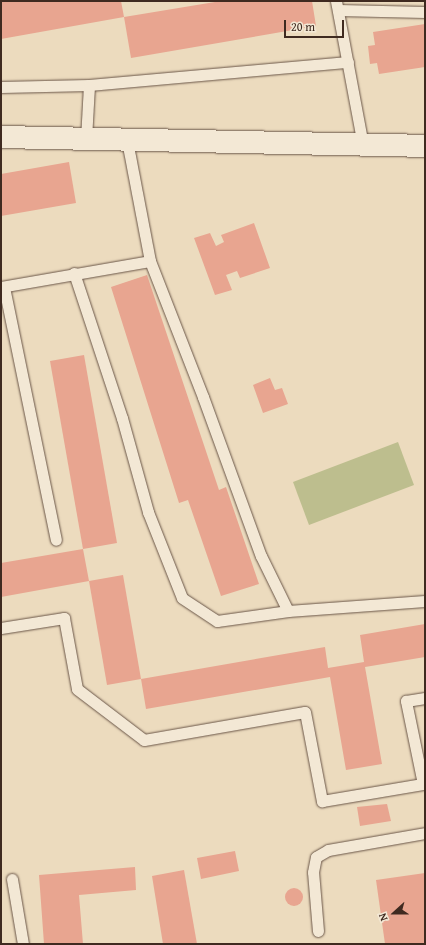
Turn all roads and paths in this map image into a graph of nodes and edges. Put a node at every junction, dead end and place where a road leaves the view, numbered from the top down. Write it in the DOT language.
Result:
graph roads {
  1 [pos="337,5"];
  2 [pos="425,12"];
  3 [pos="348,62"];
  4 [pos="89,85"];
  5 [pos="1,87"];
  6 [pos="1,137"];
  7 [pos="86,139"];
  8 [pos="127,140"];
  9 [pos="363,145"];
  10 [pos="425,146"];
  11 [pos="150,261"];
  12 [pos="74,273"];
  13 [pos="2,287"];
  14 [pos="56,540"];
  15 [pos="425,601"];
  16 [pos="288,611"];
  17 [pos="1,628"];
  18 [pos="425,698"];
  19 [pos="425,833"];
  20 [pos="12,879"];
  21 [pos="318,931"];
  22 [pos="23,944"];
  1 -- 2 [label="lane"];
  1 -- 3 [label="lane"];
  3 -- 4 [label="lane"];
  3 -- 9 [label="lane"];
  4 -- 5 [label="lane"];
  4 -- 7 [label="lane"];
  6 -- 7 [label="street"];
  7 -- 8 [label="street"];
  8 -- 9 [label="street"];
  8 -- 11 [label="lane"];
  9 -- 10 [label="street"];
  11 -- 12 [label="lane"];
  11 -- 16 [label="lane"];
  12 -- 13 [label="lane"];
  12 -- 16 [label="lane"];
  13 -- 14 [label="lane"];
  15 -- 16 [label="lane"];
  17 -- 18 [label="lane"];
  19 -- 21 [label="lane"];
  20 -- 22 [label="lane"];
}
